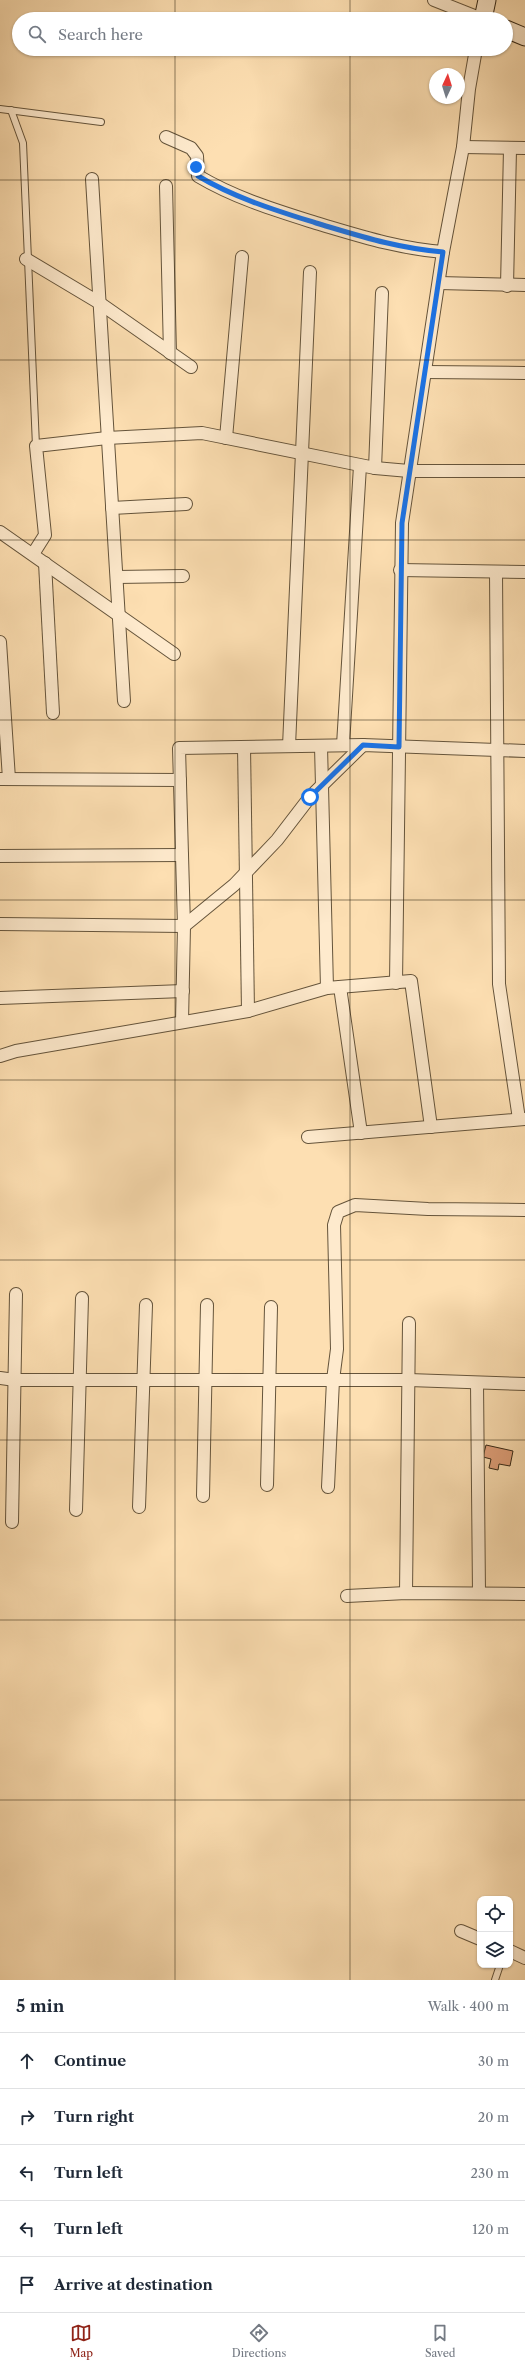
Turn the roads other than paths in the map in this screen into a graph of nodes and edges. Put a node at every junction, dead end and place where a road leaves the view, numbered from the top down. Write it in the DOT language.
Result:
graph roads {
  1 [pos="434,0"];
  2 [pos="487,0"];
  3 [pos="464,12"];
  4 [pos="484,12"];
  5 [pos="513,32"];
  6 [pos="525,37"];
  7 [pos="475,56"];
  8 [pos="0,109"];
  9 [pos="10,110"];
  10 [pos="102,122"];
  11 [pos="166,137"];
  12 [pos="463,147"];
  13 [pos="510,148"];
  14 [pos="525,148"];
  15 [pos="92,179"];
  16 [pos="166,186"];
  17 [pos="443,252"];
  18 [pos="242,257"];
  19 [pos="26,259"];
  20 [pos="310,272"];
  21 [pos="439,283"];
  22 [pos="525,285"];
  23 [pos="507,286"];
  24 [pos="382,293"];
  25 [pos="98,302"];
  26 [pos="170,353"];
  27 [pos="191,367"];
  28 [pos="425,372"];
  29 [pos="525,373"];
  30 [pos="107,438"];
  31 [pos="226,438"];
  32 [pos="36,446"];
  33 [pos="303,454"];
  34 [pos="360,466"];
  35 [pos="375,468"];
  36 [pos="409,471"];
  37 [pos="525,472"];
  38 [pos="186,504"];
  39 [pos="112,508"];
  40 [pos="0,532"];
  41 [pos="33,554"];
  42 [pos="45,563"];
  43 [pos="400,570"];
  44 [pos="496,572"];
  45 [pos="525,572"];
  46 [pos="183,576"];
  47 [pos="116,577"];
  48 [pos="118,614"];
  49 [pos="0,642"];
  50 [pos="174,654"];
  51 [pos="124,701"];
  52 [pos="54,713"];
  53 [pos="343,745"];
  54 [pos="363,745"];
  55 [pos="289,746"];
  56 [pos="321,746"];
  57 [pos="244,747"];
  58 [pos="399,747"];
  59 [pos="496,749"];
  60 [pos="525,750"];
  61 [pos="5,779"];
  62 [pos="180,780"];
  63 [pos="322,786"];
  64 [pos="182,855"];
  65 [pos="0,856"];
  66 [pos="246,872"];
  67 [pos="0,924"];
  68 [pos="184,926"];
  69 [pos="396,983"];
  70 [pos="340,987"];
  71 [pos="326,988"];
  72 [pos="183,990"];
  73 [pos="0,998"];
  74 [pos="248,1011"];
  75 [pos="182,1022"];
  76 [pos="0,1056"];
  77 [pos="522,1119"];
  78 [pos="431,1126"];
  79 [pos="361,1132"];
  80 [pos="308,1137"];
  81 [pos="525,1210"];
  82 [pos="16,1294"];
  83 [pos="82,1298"];
  84 [pos="146,1305"];
  85 [pos="207,1305"];
  86 [pos="271,1307"];
  87 [pos="409,1323"];
  88 [pos="0,1378"];
  89 [pos="15,1380"];
  90 [pos="80,1380"];
  91 [pos="145,1380"];
  92 [pos="206,1380"];
  93 [pos="269,1380"];
  94 [pos="333,1380"];
  95 [pos="408,1380"];
  96 [pos="477,1383"];
  97 [pos="525,1384"];
  98 [pos="267,1485"];
  99 [pos="328,1487"];
  100 [pos="202,1496"];
  101 [pos="139,1508"];
  102 [pos="76,1510"];
  103 [pos="12,1522"];
  104 [pos="406,1593"];
  105 [pos="479,1593"];
  106 [pos="525,1594"];
  107 [pos="347,1596"];
  108 [pos="461,1931"];
  109 [pos="477,1938"];
  110 [pos="513,1952"];
  111 [pos="525,1958"];
  112 [pos="499,1968"];
  113 [pos="495,1980"];
  1 -- 3 [label="street"];
  2 -- 4 [label="street"];
  5 -- 6 [label="street"];
  7 -- 12 [label="street"];
  8 -- 9 [label="lane"];
  9 -- 10 [label="lane"];
  9 -- 19 [label="lane"];
  11 -- 17 [label="street"];
  12 -- 13 [label="street"];
  12 -- 17 [label="street"];
  13 -- 14 [label="street"];
  13 -- 23 [label="street"];
  15 -- 25 [label="street"];
  16 -- 26 [label="street"];
  17 -- 21 [label="street"];
  18 -- 31 [label="street"];
  19 -- 25 [label="street"];
  19 -- 32 [label="lane"];
  20 -- 33 [label="street"];
  21 -- 23 [label="street"];
  21 -- 28 [label="street"];
  22 -- 23 [label="street"];
  24 -- 35 [label="street"];
  25 -- 26 [label="street"];
  25 -- 30 [label="street"];
  26 -- 27 [label="street"];
  28 -- 29 [label="street"];
  28 -- 36 [label="street"];
  30 -- 31 [label="street"];
  30 -- 32 [label="street"];
  30 -- 39 [label="street"];
  31 -- 33 [label="street"];
  32 -- 41 [label="street"];
  33 -- 34 [label="street"];
  33 -- 55 [label="street"];
  34 -- 35 [label="street"];
  34 -- 53 [label="street"];
  35 -- 36 [label="street"];
  36 -- 37 [label="street"];
  36 -- 43 [label="street"];
  38 -- 39 [label="street"];
  39 -- 47 [label="street"];
  40 -- 41 [label="street"];
  41 -- 42 [label="street"];
  42 -- 48 [label="street"];
  42 -- 52 [label="street"];
  43 -- 44 [label="street"];
  43 -- 58 [label="street"];
  44 -- 45 [label="street"];
  44 -- 59 [label="street"];
  46 -- 47 [label="street"];
  47 -- 48 [label="street"];
  48 -- 50 [label="street"];
  48 -- 51 [label="street"];
  49 -- 61 [label="street"];
  53 -- 54 [label="street"];
  53 -- 56 [label="street"];
  54 -- 58 [label="street"];
  54 -- 63 [label="street"];
  55 -- 56 [label="street"];
  55 -- 57 [label="street"];
  56 -- 63 [label="street"];
  57 -- 62 [label="street"];
  57 -- 66 [label="street"];
  58 -- 59 [label="street"];
  58 -- 69 [label="street"];
  59 -- 60 [label="street"];
  59 -- 77 [label="street"];
  61 -- 62 [label="street"];
  62 -- 64 [label="street"];
  63 -- 66 [label="street"];
  63 -- 71 [label="street"];
  64 -- 65 [label="street"];
  64 -- 68 [label="street"];
  66 -- 68 [label="street"];
  66 -- 74 [label="street"];
  67 -- 68 [label="street"];
  68 -- 72 [label="street"];
  69 -- 70 [label="street"];
  69 -- 78 [label="street"];
  70 -- 71 [label="street"];
  70 -- 79 [label="street"];
  71 -- 74 [label="street"];
  72 -- 73 [label="street"];
  72 -- 75 [label="street"];
  74 -- 75 [label="street"];
  75 -- 76 [label="street"];
  77 -- 78 [label="street"];
  78 -- 79 [label="street"];
  79 -- 80 [label="street"];
  81 -- 94 [label="street"];
  82 -- 89 [label="street"];
  83 -- 90 [label="street"];
  84 -- 91 [label="street"];
  85 -- 92 [label="street"];
  86 -- 93 [label="street"];
  87 -- 95 [label="street"];
  88 -- 89 [label="street"];
  89 -- 90 [label="street"];
  89 -- 103 [label="street"];
  90 -- 91 [label="street"];
  90 -- 102 [label="street"];
  91 -- 92 [label="street"];
  91 -- 101 [label="street"];
  92 -- 93 [label="street"];
  92 -- 100 [label="street"];
  93 -- 94 [label="street"];
  93 -- 98 [label="street"];
  94 -- 95 [label="street"];
  94 -- 99 [label="street"];
  95 -- 96 [label="street"];
  95 -- 104 [label="street"];
  96 -- 97 [label="street"];
  96 -- 105 [label="street"];
  104 -- 105 [label="street"];
  104 -- 107 [label="street"];
  105 -- 106 [label="street"];
  108 -- 109 [label="street"];
  110 -- 111 [label="street"];
  112 -- 113 [label="lane"];
}
